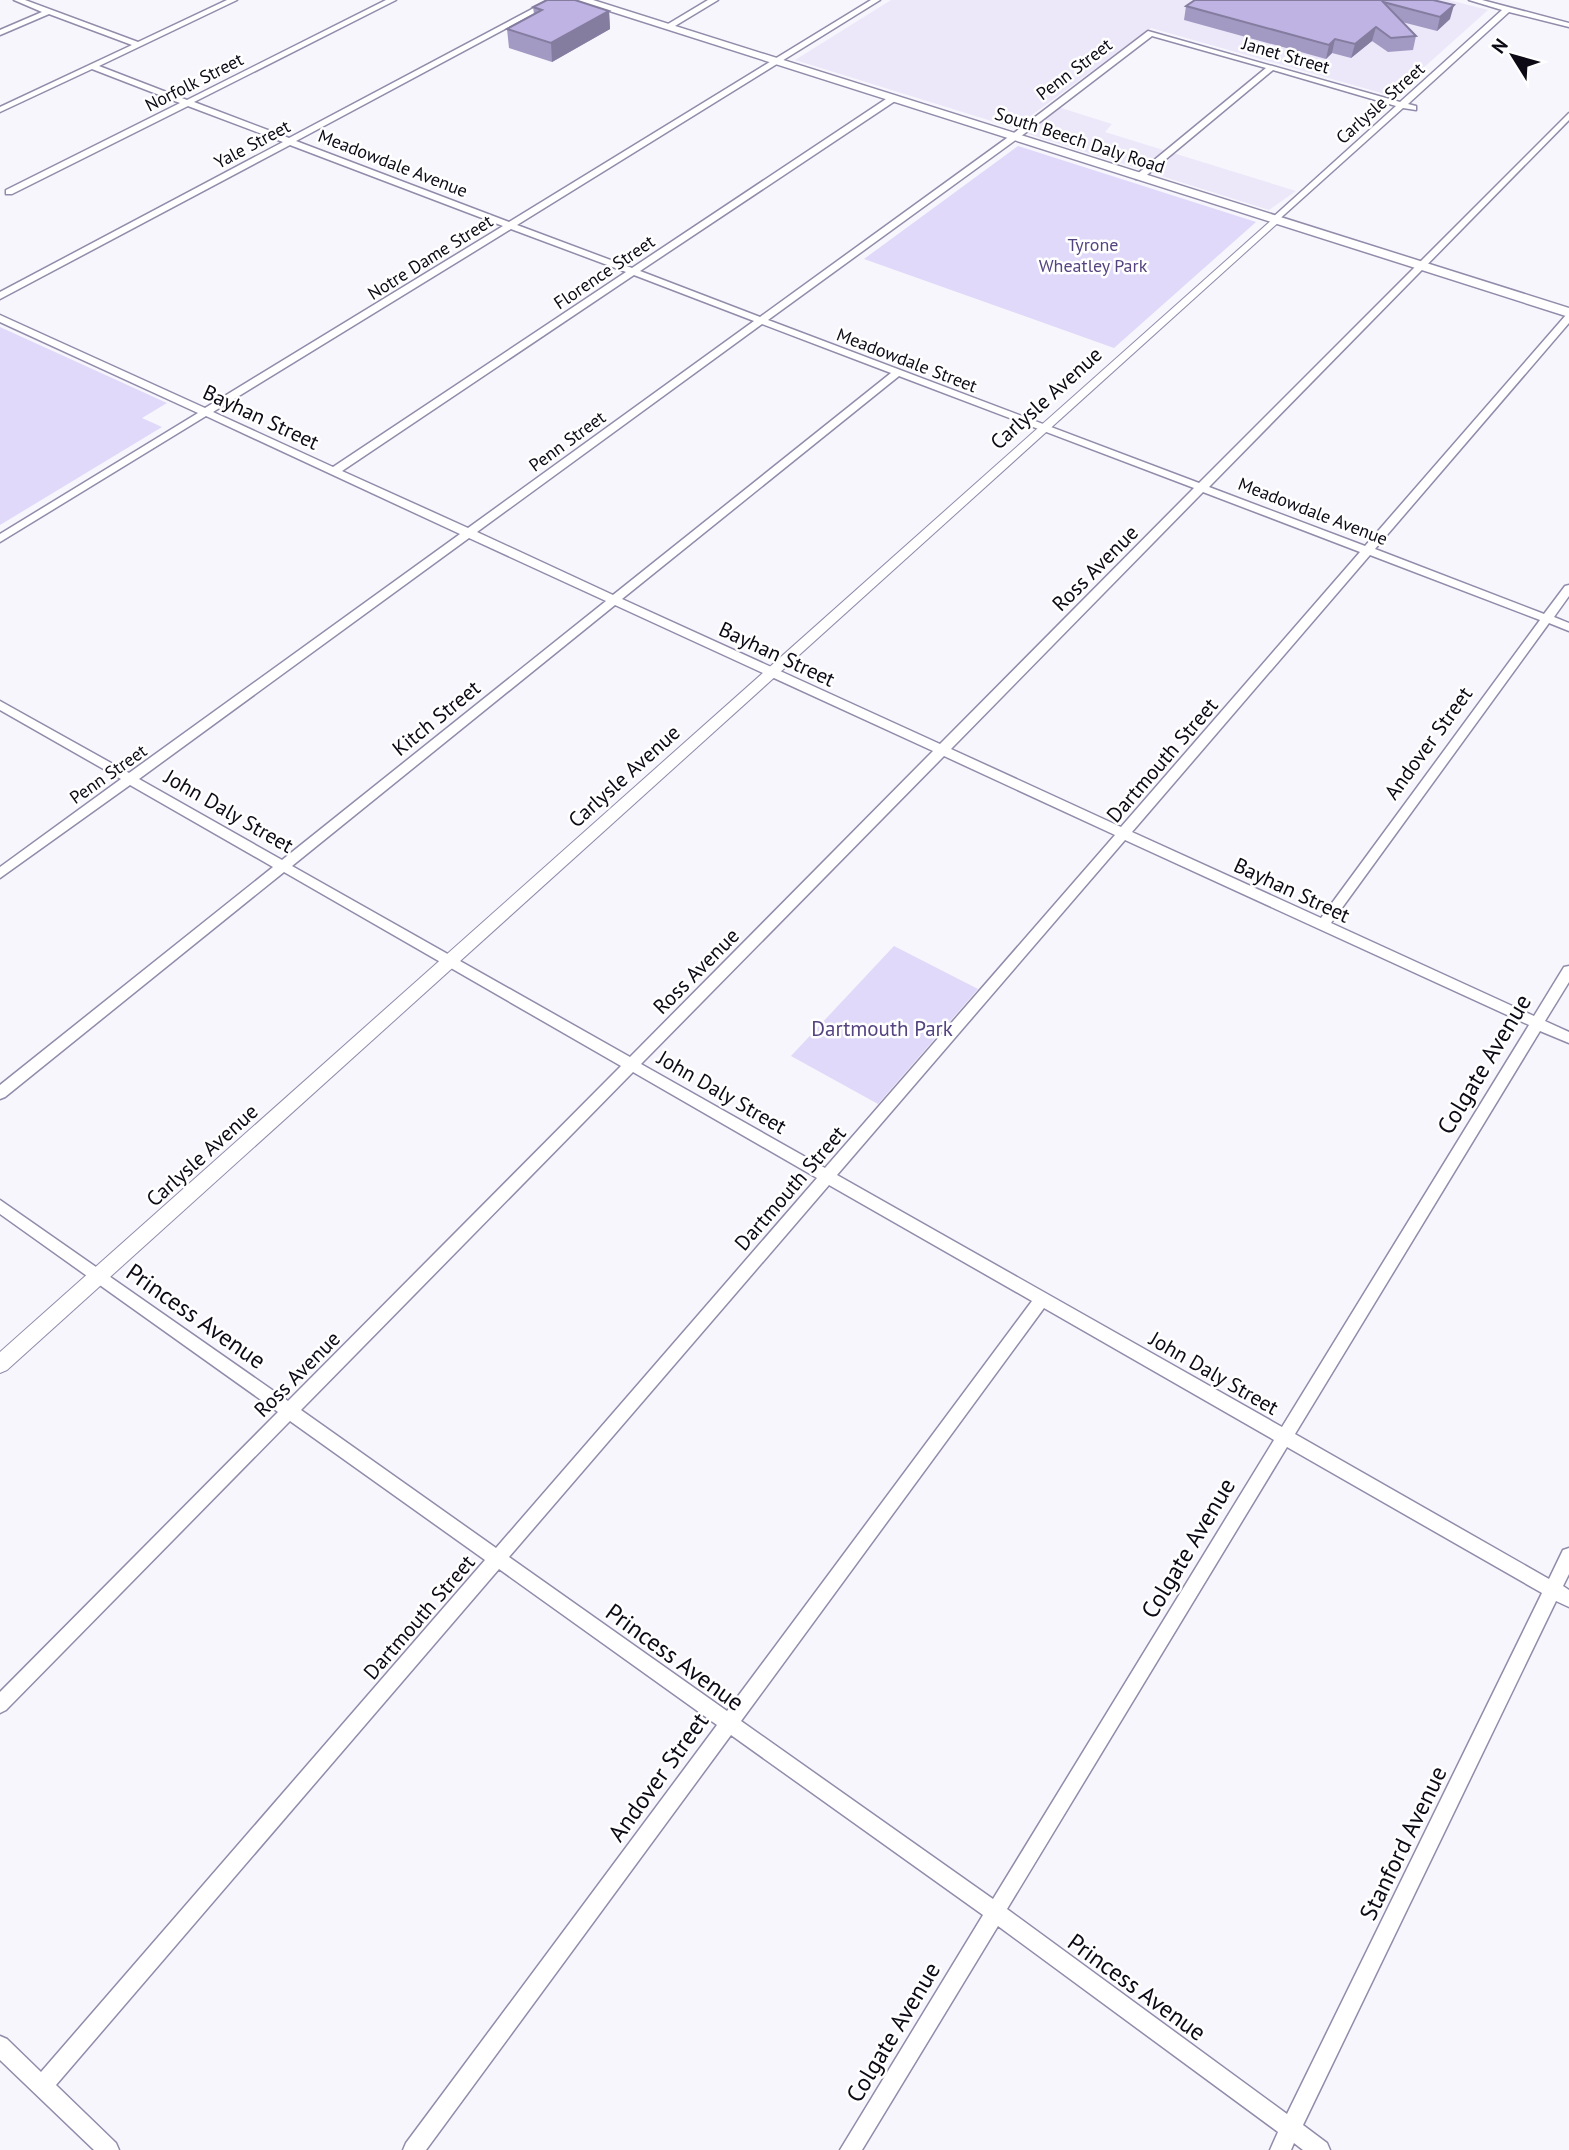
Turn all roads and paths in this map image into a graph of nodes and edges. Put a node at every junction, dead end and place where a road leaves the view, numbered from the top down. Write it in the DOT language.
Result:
graph roads {
  1 [pos="18,0"];
  2 [pos="233,0"];
  3 [pos="392,0"];
  4 [pos="555,0"];
  5 [pos="581,0"];
  6 [pos="714,0"];
  7 [pos="876,0"];
  8 [pos="1473,0"];
  9 [pos="1507,9"];
  10 [pos="48,12"];
  11 [pos="1569,25"];
  12 [pos="667,27"];
  13 [pos="0,33"];
  14 [pos="1151,33"];
  15 [pos="139,45"];
  16 [pos="777,62"];
  17 [pos="93,67"];
  18 [pos="1272,67"];
  19 [pos="892,99"];
  20 [pos="187,103"];
  21 [pos="1401,104"];
  22 [pos="1413,108"];
  23 [pos="0,110"];
  24 [pos="1569,115"];
  25 [pos="1013,137"];
  26 [pos="290,142"];
  27 [pos="1139,177"];
  28 [pos="9,192"];
  29 [pos="1275,220"];
  30 [pos="510,226"];
  31 [pos="1422,267"];
  32 [pos="632,273"];
  33 [pos="0,296"];
  34 [pos="1569,315"];
  35 [pos="0,318"];
  36 [pos="760,321"];
  37 [pos="897,373"];
  38 [pos="207,413"];
  39 [pos="1044,429"];
  40 [pos="334,471"];
  41 [pos="1203,488"];
  42 [pos="469,533"];
  43 [pos="0,539"];
  44 [pos="1370,551"];
  45 [pos="1569,588"];
  46 [pos="615,600"];
  47 [pos="1547,618"];
  48 [pos="1569,627"];
  49 [pos="771,672"];
  50 [pos="0,705"];
  51 [pos="944,751"];
  52 [pos="130,779"];
  53 [pos="1125,835"];
  54 [pos="282,865"];
  55 [pos="0,873"];
  56 [pos="1323,925"];
  57 [pos="450,961"];
  58 [pos="1569,971"];
  59 [pos="1537,1024"];
  60 [pos="1569,1038"];
  61 [pos="632,1065"];
  62 [pos="0,1093"];
  63 [pos="828,1177"];
  64 [pos="0,1206"];
  65 [pos="98,1276"];
  66 [pos="1042,1299"];
  67 [pos="0,1364"];
  68 [pos="289,1412"];
  69 [pos="1285,1437"];
  70 [pos="1569,1556"];
  71 [pos="496,1559"];
  72 [pos="1561,1595"];
  73 [pos="0,1704"];
  74 [pos="727,1725"];
  75 [pos="994,1913"];
  76 [pos="0,2046"];
  77 [pos="42,2085"];
  78 [pos="1291,2130"];
  79 [pos="109,2150"];
  80 [pos="413,2150"];
  81 [pos="850,2150"];
  82 [pos="1280,2150"];
  83 [pos="1320,2150"];
  1 -- 10 [label="street"];
  2 -- 15 [label="street"];
  3 -- 20 [label="street, Norfolk Street"];
  4 -- 26 [label="street, Yale Street"];
  5 -- 12 [label="main road, South Beech Daly Road"];
  6 -- 12 [label="street"];
  7 -- 16 [label="street, Notre Dame Street"];
  8 -- 9 [label="street"];
  9 -- 11 [label="street"];
  9 -- 21 [label="street, Carlysle Street"];
  10 -- 13 [label="street"];
  10 -- 15 [label="street"];
  12 -- 16 [label="main road, South Beech Daly Road"];
  14 -- 18 [label="street, Janet Street"];
  14 -- 25 [label="street, Penn Street"];
  15 -- 17 [label="street"];
  16 -- 19 [label="main road, South Beech Daly Road"];
  16 -- 30 [label="street, Notre Dame Street"];
  17 -- 20 [label="street, Meadowdale Avenue"];
  17 -- 23 [label="street"];
  18 -- 21 [label="street, Janet Street"];
  18 -- 27 [label="street"];
  19 -- 25 [label="main road, South Beech Daly Road"];
  19 -- 32 [label="street, Florence Street"];
  20 -- 26 [label="street, Meadowdale Avenue"];
  20 -- 28 [label="street, Norfolk Street"];
  21 -- 22 [label="street, Janet Street"];
  21 -- 29 [label="street, Carlysle Street"];
  24 -- 31 [label="street, Ross Avenue"];
  25 -- 27 [label="main road, South Beech Daly Road"];
  25 -- 36 [label="street, Penn Street"];
  26 -- 30 [label="street, Meadowdale Avenue"];
  26 -- 33 [label="street, Yale Street"];
  27 -- 29 [label="main road, South Beech Daly Road"];
  29 -- 31 [label="main road, South Beech Daly Road"];
  29 -- 39 [label="street, Carlysle Avenue"];
  30 -- 32 [label="street, Meadowdale Avenue"];
  30 -- 38 [label="street, Notre Dame Street"];
  31 -- 34 [label="main road, South Beech Daly Road"];
  31 -- 41 [label="street, Ross Avenue"];
  32 -- 36 [label="street, Meadowdale Avenue"];
  32 -- 40 [label="street, Florence Street"];
  34 -- 44 [label="street, Dartmouth Street"];
  35 -- 38 [label="street, Bayhan Street"];
  36 -- 37 [label="street, Meadowdale Street"];
  36 -- 42 [label="street, Penn Street"];
  37 -- 39 [label="street, Meadowdale Street"];
  37 -- 46 [label="street, Kitch Street"];
  38 -- 40 [label="street, Bayhan Street"];
  38 -- 43 [label="street, Notre Dame Street"];
  39 -- 41 [label="street, Meadowdale Avenue"];
  39 -- 49 [label="street, Carlysle Avenue"];
  40 -- 42 [label="street, Bayhan Street"];
  41 -- 44 [label="street, Meadowdale Avenue"];
  41 -- 51 [label="street, Ross Avenue"];
  42 -- 46 [label="street, Bayhan Street"];
  42 -- 52 [label="street, Penn Street"];
  44 -- 47 [label="street, Meadowdale Avenue"];
  44 -- 53 [label="street, Dartmouth Street"];
  45 -- 47 [label="street, Andover Street"];
  46 -- 49 [label="street, Bayhan Street"];
  46 -- 54 [label="street, Kitch Street"];
  47 -- 48 [label="street, Meadowdale Avenue"];
  47 -- 56 [label="street, Andover Street"];
  49 -- 51 [label="street, Bayhan Street"];
  49 -- 57 [label="street, Carlysle Avenue"];
  50 -- 52 [label="street, John Daly Street"];
  51 -- 53 [label="street, Bayhan Street"];
  51 -- 61 [label="street, Ross Avenue"];
  52 -- 54 [label="street, John Daly Street"];
  52 -- 55 [label="street, Penn Street"];
  53 -- 56 [label="street, Bayhan Street"];
  53 -- 63 [label="street, Dartmouth Street"];
  54 -- 57 [label="street, John Daly Street"];
  54 -- 62 [label="street, Kitch Street"];
  56 -- 59 [label="street, Bayhan Street"];
  57 -- 61 [label="street, John Daly Street"];
  57 -- 65 [label="street, Carlysle Avenue"];
  58 -- 59 [label="street, Colgate Avenue"];
  59 -- 60 [label="street, Bayhan Street"];
  59 -- 69 [label="street, Colgate Avenue"];
  61 -- 63 [label="street, John Daly Street"];
  61 -- 68 [label="street, Ross Avenue"];
  63 -- 66 [label="street, John Daly Street"];
  63 -- 71 [label="street, Dartmouth Street"];
  64 -- 65 [label="street, Princess Avenue"];
  65 -- 67 [label="street, Carlysle Avenue"];
  65 -- 68 [label="street, Princess Avenue"];
  66 -- 69 [label="street, John Daly Street"];
  66 -- 74 [label="street, Andover Street"];
  68 -- 71 [label="street, Princess Avenue"];
  68 -- 73 [label="street, Ross Avenue"];
  69 -- 72 [label="street, John Daly Street"];
  69 -- 75 [label="street, Colgate Avenue"];
  70 -- 72 [label="street, Stanford Avenue"];
  71 -- 74 [label="street, Princess Avenue"];
  71 -- 77 [label="street, Dartmouth Street"];
  72 -- 78 [label="street, Stanford Avenue"];
  74 -- 75 [label="street, Princess Avenue"];
  74 -- 80 [label="street, Andover Street"];
  75 -- 78 [label="street, Princess Avenue"];
  75 -- 81 [label="street, Colgate Avenue"];
  76 -- 77 [label="street"];
  77 -- 79 [label="street"];
  78 -- 82 [label="street, Stanford Avenue"];
  78 -- 83 [label="street, Princess Avenue"];
}
